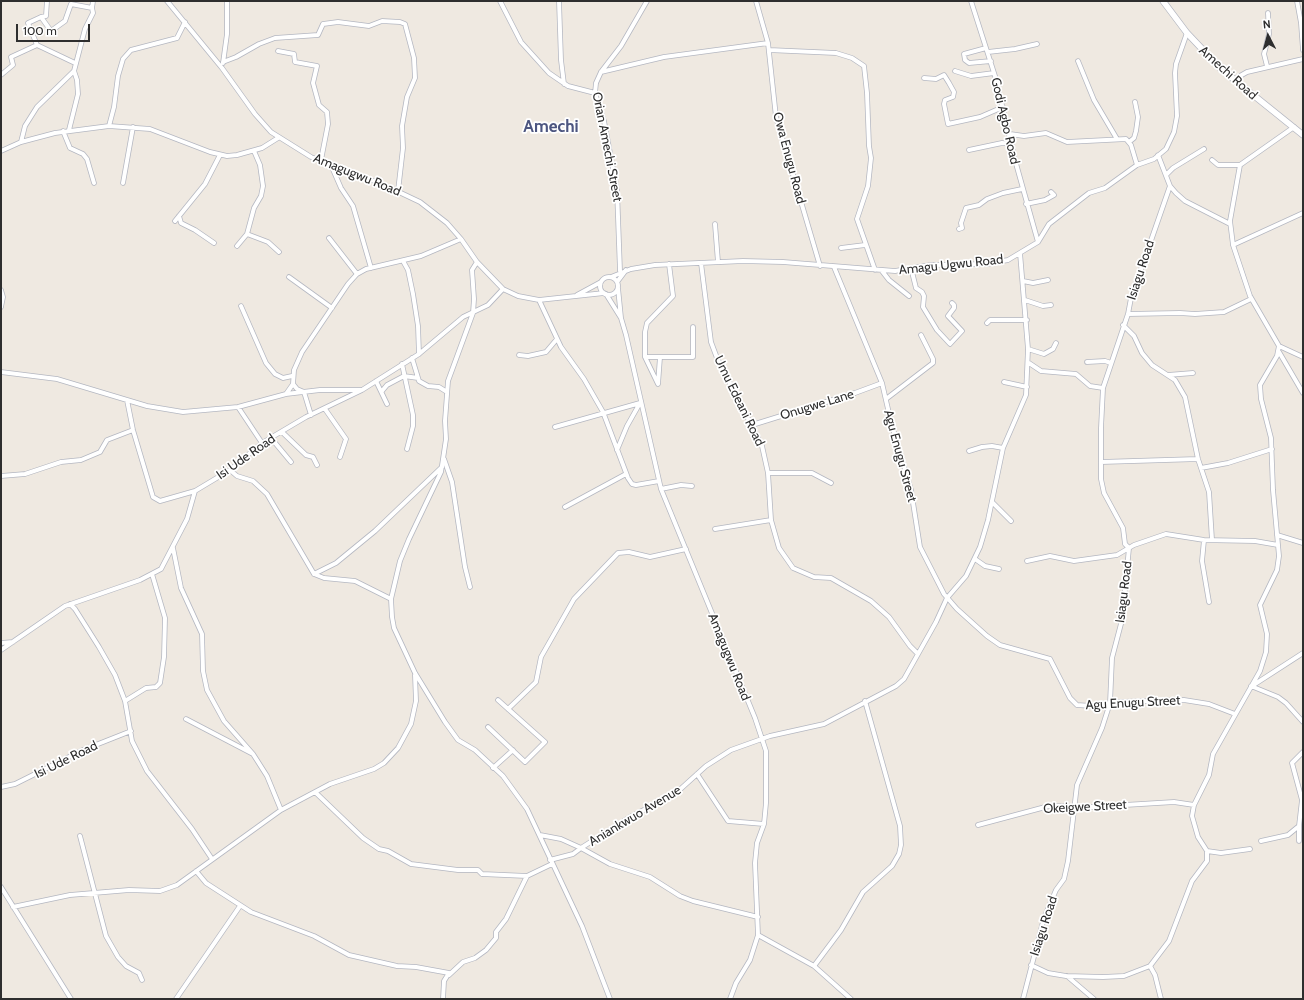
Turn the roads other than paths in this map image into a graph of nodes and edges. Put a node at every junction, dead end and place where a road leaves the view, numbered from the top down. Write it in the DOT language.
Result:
graph roads {
  1 [pos="48,1"];
  2 [pos="94,1"];
  3 [pos="167,1"];
  4 [pos="227,1"];
  5 [pos="500,1"];
  6 [pos="559,1"];
  7 [pos="647,1"];
  8 [pos="756,1"];
  9 [pos="971,1"];
  10 [pos="1163,1"];
  11 [pos="1297,1"];
  12 [pos="72,2"];
  13 [pos="92,8"];
  14 [pos="1268,14"];
  15 [pos="41,18"];
  16 [pos="185,22"];
  17 [pos="1187,33"];
  18 [pos="768,43"];
  19 [pos="1037,44"];
  20 [pos="37,45"];
  21 [pos="769,50"];
  22 [pos="987,50"];
  23 [pos="1303,50"];
  24 [pos="278,51"];
  25 [pos="1303,59"];
  26 [pos="991,61"];
  27 [pos="1078,61"];
  28 [pos="224,62"];
  29 [pos="75,63"];
  30 [pos="1267,66"];
  31 [pos="222,68"];
  32 [pos="74,71"];
  33 [pos="955,71"];
  34 [pos="601,72"];
  35 [pos="994,73"];
  36 [pos="1,75"];
  37 [pos="924,78"];
  38 [pos="1233,80"];
  39 [pos="564,84"];
  40 [pos="595,93"];
  41 [pos="1135,102"];
  42 [pos="1003,107"];
  43 [pos="109,126"];
  44 [pos="133,127"];
  45 [pos="1294,127"];
  46 [pos="69,130"];
  47 [pos="63,131"];
  48 [pos="1010,134"];
  49 [pos="1303,135"];
  50 [pos="278,138"];
  51 [pos="1117,139"];
  52 [pos="21,142"];
  53 [pos="1129,142"];
  54 [pos="1012,144"];
  55 [pos="1204,149"];
  56 [pos="1,150"];
  57 [pos="969,150"];
  58 [pos="254,151"];
  59 [pos="220,155"];
  60 [pos="1158,155"];
  61 [pos="322,160"];
  62 [pos="1212,160"];
  63 [pos="1240,165"];
  64 [pos="332,166"];
  65 [pos="1137,166"];
  66 [pos="1166,175"];
  67 [pos="94,183"];
  68 [pos="123,183"];
  69 [pos="1170,186"];
  70 [pos="1022,189"];
  71 [pos="398,191"];
  72 [pos="1051,192"];
  73 [pos="1026,204"];
  74 [pos="1303,213"];
  75 [pos="179,216"];
  76 [pos="176,221"];
  77 [pos="715,224"];
  78 [pos="1230,224"];
  79 [pos="959,229"];
  80 [pos="247,234"];
  81 [pos="329,238"];
  82 [pos="461,239"];
  83 [pos="1038,242"];
  84 [pos="214,243"];
  85 [pos="865,245"];
  86 [pos="1233,245"];
  87 [pos="237,246"];
  88 [pos="841,248"];
  89 [pos="279,252"];
  90 [pos="1020,253"];
  91 [pos="403,261"];
  92 [pos="477,262"];
  93 [pos="718,262"];
  94 [pos="701,263"];
  95 [pos="669,264"];
  96 [pos="820,266"];
  97 [pos="834,267"];
  98 [pos="371,268"];
  99 [pos="911,268"];
  100 [pos="626,270"];
  101 [pos="875,270"];
  102 [pos="620,271"];
  103 [pos="882,271"];
  104 [pos="357,274"];
  105 [pos="289,277"];
  106 [pos="611,277"];
  107 [pos="1048,280"];
  108 [pos="1024,281"];
  109 [pos="601,282"];
  110 [pos="618,282"];
  111 [pos="618,288"];
  112 [pos="503,289"];
  113 [pos="1,290"];
  114 [pos="605,294"];
  115 [pos="576,295"];
  116 [pos="909,296"];
  117 [pos="1251,299"];
  118 [pos="539,300"];
  119 [pos="1025,300"];
  120 [pos="952,303"];
  121 [pos="1051,305"];
  122 [pos="241,306"];
  123 [pos="1,307"];
  124 [pos="332,308"];
  125 [pos="472,313"];
  126 [pos="1128,314"];
  127 [pos="621,318"];
  128 [pos="1027,320"];
  129 [pos="987,323"];
  130 [pos="1123,325"];
  131 [pos="693,327"];
  132 [pos="921,335"];
  133 [pos="557,339"];
  134 [pos="1056,343"];
  135 [pos="1279,346"];
  136 [pos="1028,349"];
  137 [pos="1279,352"];
  138 [pos="419,354"];
  139 [pos="520,355"];
  140 [pos="645,357"];
  141 [pos="660,357"];
  142 [pos="1303,357"];
  143 [pos="412,358"];
  144 [pos="1087,362"];
  145 [pos="1029,363"];
  146 [pos="1111,363"];
  147 [pos="402,364"];
  148 [pos="1,372"];
  149 [pos="1193,373"];
  150 [pos="1168,375"];
  151 [pos="292,376"];
  152 [pos="404,376"];
  153 [pos="418,378"];
  154 [pos="376,380"];
  155 [pos="1004,382"];
  156 [pos="882,383"];
  157 [pos="293,384"];
  158 [pos="1027,387"];
  159 [pos="1104,388"];
  160 [pos="362,390"];
  161 [pos="382,391"];
  162 [pos="304,392"];
  163 [pos="447,392"];
  164 [pos="1303,393"];
  165 [pos="286,394"];
  166 [pos="886,399"];
  167 [pos="127,400"];
  168 [pos="640,403"];
  169 [pos="387,404"];
  170 [pos="238,406"];
  171 [pos="325,408"];
  172 [pos="603,412"];
  173 [pos="311,415"];
  174 [pos="752,425"];
  175 [pos="555,427"];
  176 [pos="132,430"];
  177 [pos="282,432"];
  178 [pos="271,438"];
  179 [pos="262,443"];
  180 [pos="1003,448"];
  181 [pos="1272,448"];
  182 [pos="407,449"];
  183 [pos="617,450"];
  184 [pos="969,451"];
  185 [pos="340,457"];
  186 [pos="443,457"];
  187 [pos="1198,459"];
  188 [pos="291,462"];
  189 [pos="1101,462"];
  190 [pos="318,465"];
  191 [pos="442,466"];
  192 [pos="1202,468"];
  193 [pos="230,470"];
  194 [pos="768,473"];
  195 [pos="626,474"];
  196 [pos="1,476"];
  197 [pos="659,481"];
  198 [pos="831,483"];
  199 [pos="692,486"];
  200 [pos="661,489"];
  201 [pos="196,490"];
  202 [pos="992,502"];
  203 [pos="565,507"];
  204 [pos="771,520"];
  205 [pos="1011,521"];
  206 [pos="715,530"];
  207 [pos="1277,535"];
  208 [pos="1204,540"];
  209 [pos="1212,540"];
  210 [pos="1303,543"];
  211 [pos="1278,545"];
  212 [pos="173,548"];
  213 [pos="1129,548"];
  214 [pos="686,549"];
  215 [pos="975,559"];
  216 [pos="1026,561"];
  217 [pos="999,569"];
  218 [pos="152,574"];
  219 [pos="314,574"];
  220 [pos="470,587"];
  221 [pos="947,598"];
  222 [pos="391,599"];
  223 [pos="1208,602"];
  224 [pos="70,604"];
  225 [pos="14,642"];
  226 [pos="1,643"];
  227 [pos="1,650"];
  228 [pos="1303,653"];
  229 [pos="918,654"];
  230 [pos="414,673"];
  231 [pos="1251,686"];
  232 [pos="125,700"];
  233 [pos="498,700"];
  234 [pos="865,701"];
  235 [pos="1110,703"];
  236 [pos="508,709"];
  237 [pos="1235,714"];
  238 [pos="186,719"];
  239 [pos="1303,722"];
  240 [pos="488,727"];
  241 [pos="131,731"];
  242 [pos="762,738"];
  243 [pos="513,750"];
  244 [pos="1303,752"];
  245 [pos="253,754"];
  246 [pos="493,768"];
  247 [pos="697,774"];
  248 [pos="1,787"];
  249 [pos="315,792"];
  250 [pos="1076,806"];
  251 [pos="1194,806"];
  252 [pos="281,810"];
  253 [pos="764,824"];
  254 [pos="978,825"];
  255 [pos="1299,826"];
  256 [pos="540,835"];
  257 [pos="80,836"];
  258 [pos="1261,841"];
  259 [pos="1298,841"];
  260 [pos="581,848"];
  261 [pos="1250,848"];
  262 [pos="1207,851"];
  263 [pos="212,859"];
  264 [pos="552,862"];
  265 [pos="196,871"];
  266 [pos="527,876"];
  267 [pos="1,887"];
  268 [pos="95,892"];
  269 [pos="240,906"];
  270 [pos="13,907"];
  271 [pos="758,917"];
  272 [pos="758,935"];
  273 [pos="814,966"];
  274 [pos="1031,966"];
  275 [pos="1150,966"];
  276 [pos="449,974"];
  277 [pos="1066,976"];
  278 [pos="142,980"];
  279 [pos="71,999"];
  280 [pos="176,999"];
  281 [pos="443,999"];
  282 [pos="610,999"];
  283 [pos="730,999"];
  284 [pos="851,999"];
  285 [pos="1022,999"];
  286 [pos="1094,999"];
  287 [pos="1161,999"];
  1 -- 15 [label="street"];
  2 -- 13 [label="street"];
  3 -- 16 [label="street, Amagugwu Road"];
  4 -- 28 [label="street"];
  5 -- 39 [label="street"];
  6 -- 39 [label="street"];
  7 -- 34 [label="street, Orian Amechi Street"];
  8 -- 18 [label="street, Owa Enugu Road"];
  9 -- 22 [label="street, Godi Agbo Road"];
  10 -- 17 [label="main road, Amechi Road"];
  11 -- 23 [label="street"];
  12 -- 13 [label="street"];
  12 -- 15 [label="street"];
  13 -- 29 [label="street"];
  14 -- 30 [label="street"];
  15 -- 20 [label="street"];
  16 -- 31 [label="street, Amagugwu Road"];
  16 -- 43 [label="street"];
  17 -- 38 [label="main road, Amechi Road"];
  17 -- 60 [label="street, Amagu Ugwu Road"];
  18 -- 21 [label="street, Owa Enugu Road"];
  18 -- 34 [label="street"];
  19 -- 22 [label="street"];
  20 -- 29 [label="street"];
  20 -- 36 [label="street"];
  21 -- 85 [label="street"];
  21 -- 96 [label="street, Owa Enugu Road"];
  22 -- 26 [label="street, Godi Agbo Road"];
  22 -- 26 [label="street"];
  24 -- 61 [label="street"];
  25 -- 30 [label="street"];
  26 -- 35 [label="street, Godi Agbo Road"];
  27 -- 51 [label="street"];
  28 -- 31 [label="street"];
  28 -- 71 [label="street"];
  29 -- 32 [label="street"];
  30 -- 38 [label="street"];
  31 -- 50 [label="street, Amagugwu Road"];
  32 -- 46 [label="street"];
  32 -- 52 [label="street"];
  33 -- 35 [label="street"];
  34 -- 40 [label="street, Orian Amechi Street"];
  35 -- 42 [label="street, Godi Agbo Road"];
  37 -- 42 [label="street"];
  38 -- 45 [label="main road, Amechi Road"];
  39 -- 40 [label="street"];
  40 -- 102 [label="street, Orian Amechi Street"];
  41 -- 53 [label="street"];
  42 -- 48 [label="street, Godi Agbo Road"];
  43 -- 44 [label="street"];
  43 -- 46 [label="street"];
  44 -- 59 [label="street"];
  44 -- 68 [label="street"];
  45 -- 49 [label="main road, Amechi Road"];
  45 -- 63 [label="street"];
  46 -- 47 [label="street"];
  47 -- 52 [label="street"];
  47 -- 67 [label="street"];
  48 -- 51 [label="street"];
  48 -- 54 [label="street, Godi Agbo Road"];
  50 -- 58 [label="street"];
  50 -- 61 [label="street, Amagugwu Road"];
  51 -- 53 [label="street"];
  52 -- 56 [label="street"];
  53 -- 65 [label="street"];
  54 -- 57 [label="street"];
  54 -- 70 [label="street, Godi Agbo Road"];
  55 -- 66 [label="street"];
  58 -- 59 [label="street"];
  58 -- 80 [label="street"];
  59 -- 75 [label="street"];
  60 -- 65 [label="street, Amagu Ugwu Road"];
  60 -- 66 [label="street"];
  61 -- 64 [label="street, Amagugwu Road"];
  62 -- 63 [label="street"];
  63 -- 78 [label="street"];
  64 -- 71 [label="street, Amagugwu Road"];
  64 -- 98 [label="street"];
  65 -- 83 [label="street, Amagu Ugwu Road"];
  66 -- 69 [label="street"];
  69 -- 78 [label="street"];
  69 -- 126 [label="street, Isiagu Road"];
  70 -- 73 [label="street, Godi Agbo Road"];
  70 -- 79 [label="street"];
  71 -- 82 [label="street, Amagugwu Road"];
  72 -- 73 [label="street"];
  73 -- 83 [label="street, Godi Agbo Road"];
  74 -- 86 [label="street"];
  75 -- 76 [label="street"];
  75 -- 84 [label="street"];
  77 -- 93 [label="street"];
  78 -- 86 [label="street"];
  80 -- 87 [label="street"];
  80 -- 89 [label="street"];
  81 -- 104 [label="street"];
  82 -- 91 [label="street"];
  82 -- 92 [label="street, Amagugwu Road"];
  83 -- 90 [label="street, Amagu Ugwu Road"];
  85 -- 88 [label="street"];
  85 -- 101 [label="street"];
  86 -- 117 [label="street"];
  90 -- 99 [label="street, Amagu Ugwu Road"];
  90 -- 108 [label="street, Aniankwuo Avenue"];
  91 -- 98 [label="street"];
  91 -- 138 [label="street"];
  92 -- 112 [label="street, Amagugwu Road"];
  92 -- 125 [label="street"];
  93 -- 94 [label="street, Amagu Ugwu Road"];
  93 -- 96 [label="street, Amagu Ugwu Road"];
  94 -- 95 [label="street, Amagu Ugwu Road"];
  94 -- 174 [label="street, Umu Edeani Road"];
  95 -- 100 [label="street, Amagu Ugwu Road"];
  95 -- 140 [label="street"];
  96 -- 97 [label="street, Amagu Ugwu Road"];
  97 -- 101 [label="street, Amagu Ugwu Road"];
  97 -- 156 [label="street, Agu Enugu Street"];
  98 -- 104 [label="street"];
  99 -- 103 [label="street, Amagu Ugwu Road"];
  99 -- 120 [label="street"];
  100 -- 102 [label="street, Amagu Ugwu Road"];
  100 -- 110 [label="street"];
  101 -- 103 [label="street, Amagu Ugwu Road"];
  102 -- 106 [label="street"];
  103 -- 116 [label="street"];
  104 -- 124 [label="street"];
  105 -- 124 [label="street"];
  106 -- 109 [label="street"];
  106 -- 110 [label="street"];
  107 -- 108 [label="street"];
  108 -- 119 [label="street, Aniankwuo Avenue"];
  109 -- 114 [label="street"];
  109 -- 115 [label="street"];
  110 -- 111 [label="street"];
  111 -- 114 [label="street"];
  111 -- 127 [label="street"];
  112 -- 118 [label="street, Amagugwu Road"];
  112 -- 125 [label="street, Isi Ude Road"];
  113 -- 123 [label="street"];
  114 -- 115 [label="street, Amagugwu Road"];
  114 -- 127 [label="street"];
  115 -- 118 [label="street, Amagugwu Road"];
  117 -- 126 [label="street"];
  117 -- 135 [label="street"];
  118 -- 133 [label="street"];
  119 -- 121 [label="street"];
  119 -- 128 [label="street, Aniankwuo Avenue"];
  122 -- 151 [label="street"];
  124 -- 151 [label="street"];
  125 -- 138 [label="street, Isi Ude Road"];
  125 -- 163 [label="street"];
  126 -- 130 [label="street, Isiagu Road"];
  127 -- 168 [label="street, Amagugwu Road"];
  128 -- 129 [label="street"];
  128 -- 136 [label="street, Aniankwuo Avenue"];
  130 -- 146 [label="street, Isiagu Road"];
  130 -- 150 [label="street"];
  131 -- 141 [label="street"];
  132 -- 166 [label="street"];
  133 -- 139 [label="street"];
  133 -- 172 [label="street"];
  134 -- 136 [label="street"];
  135 -- 137 [label="street"];
  135 -- 142 [label="street"];
  136 -- 145 [label="street, Aniankwuo Avenue"];
  137 -- 164 [label="street"];
  137 -- 181 [label="street"];
  138 -- 143 [label="street, Isi Ude Road"];
  140 -- 141 [label="street"];
  140 -- 141 [label="street"];
  143 -- 147 [label="street, Isi Ude Road"];
  143 -- 153 [label="street"];
  144 -- 146 [label="street"];
  145 -- 158 [label="street, Aniankwuo Avenue"];
  145 -- 159 [label="street"];
  146 -- 159 [label="street, Isiagu Road"];
  147 -- 152 [label="street"];
  147 -- 154 [label="street, Isi Ude Road"];
  148 -- 167 [label="street"];
  149 -- 150 [label="street"];
  150 -- 187 [label="street"];
  151 -- 157 [label="street"];
  152 -- 153 [label="street"];
  152 -- 161 [label="street"];
  152 -- 182 [label="street"];
  153 -- 163 [label="street"];
  154 -- 160 [label="street, Isi Ude Road"];
  154 -- 161 [label="street"];
  155 -- 158 [label="street"];
  156 -- 166 [label="street, Agu Enugu Street"];
  156 -- 174 [label="street, Onugwe Lane"];
  157 -- 162 [label="street"];
  157 -- 165 [label="street"];
  158 -- 180 [label="street, Aniankwuo Avenue"];
  159 -- 189 [label="street, Isiagu Road"];
  160 -- 162 [label="street"];
  160 -- 171 [label="street, Isi Ude Road"];
  161 -- 169 [label="street"];
  162 -- 165 [label="street"];
  162 -- 173 [label="street"];
  163 -- 186 [label="street"];
  165 -- 170 [label="street"];
  166 -- 221 [label="street, Agu Enugu Street"];
  167 -- 170 [label="street"];
  167 -- 176 [label="street"];
  168 -- 172 [label="street"];
  168 -- 183 [label="street"];
  168 -- 197 [label="street, Amagugwu Road"];
  170 -- 179 [label="street"];
  171 -- 173 [label="street, Isi Ude Road"];
  171 -- 185 [label="street"];
  172 -- 175 [label="street"];
  172 -- 183 [label="street"];
  173 -- 177 [label="street, Isi Ude Road"];
  174 -- 194 [label="street, Umu Edeani Road"];
  176 -- 196 [label="street"];
  176 -- 201 [label="street, Isi Ude Road"];
  177 -- 178 [label="street, Isi Ude Road"];
  177 -- 190 [label="street"];
  178 -- 179 [label="street, Isi Ude Road"];
  178 -- 188 [label="street"];
  179 -- 193 [label="street, Isi Ude Road"];
  180 -- 184 [label="street"];
  180 -- 202 [label="street, Aniankwuo Avenue"];
  181 -- 192 [label="street"];
  181 -- 207 [label="street"];
  183 -- 195 [label="street"];
  186 -- 191 [label="street"];
  186 -- 220 [label="street"];
  187 -- 189 [label="street"];
  187 -- 192 [label="street"];
  189 -- 213 [label="street, Isiagu Road"];
  191 -- 219 [label="street"];
  191 -- 222 [label="street"];
  192 -- 209 [label="street"];
  193 -- 201 [label="street, Isi Ude Road"];
  193 -- 219 [label="street"];
  194 -- 198 [label="street"];
  194 -- 204 [label="street, Umu Edeani Road"];
  195 -- 197 [label="street"];
  195 -- 203 [label="street"];
  197 -- 200 [label="street, Amagugwu Road"];
  199 -- 200 [label="street"];
  200 -- 214 [label="street, Amagugwu Road"];
  201 -- 212 [label="street"];
  202 -- 205 [label="street"];
  202 -- 215 [label="street, Aniankwuo Avenue"];
  204 -- 206 [label="street"];
  204 -- 229 [label="street, Umu Edeani Road"];
  207 -- 210 [label="street"];
  207 -- 211 [label="street"];
  208 -- 209 [label="street"];
  208 -- 213 [label="street"];
  208 -- 223 [label="street"];
  209 -- 211 [label="street"];
  211 -- 231 [label="street"];
  212 -- 218 [label="street"];
  212 -- 245 [label="street"];
  213 -- 216 [label="street"];
  213 -- 235 [label="street, Isiagu Road"];
  214 -- 236 [label="street"];
  214 -- 242 [label="street, Amagugwu Road"];
  215 -- 217 [label="street"];
  215 -- 221 [label="street, Aniankwuo Avenue"];
  218 -- 224 [label="street"];
  218 -- 232 [label="street"];
  219 -- 222 [label="street"];
  221 -- 229 [label="street, Aniankwuo Avenue"];
  221 -- 235 [label="street, Agu Enugu Street"];
  222 -- 230 [label="street"];
  224 -- 225 [label="street"];
  224 -- 232 [label="street"];
  225 -- 226 [label="street"];
  225 -- 227 [label="street"];
  228 -- 231 [label="street"];
  229 -- 234 [label="street, Aniankwuo Avenue"];
  230 -- 246 [label="street"];
  230 -- 249 [label="street"];
  231 -- 237 [label="street"];
  231 -- 239 [label="street"];
  232 -- 241 [label="street"];
  233 -- 236 [label="street"];
  234 -- 242 [label="street, Aniankwuo Avenue"];
  234 -- 273 [label="street"];
  235 -- 237 [label="street, Agu Enugu Street"];
  235 -- 250 [label="street, Isiagu Road"];
  236 -- 243 [label="street"];
  237 -- 251 [label="street"];
  238 -- 245 [label="street"];
  240 -- 243 [label="street"];
  241 -- 248 [label="street, Isi Ude Road"];
  241 -- 263 [label="street"];
  242 -- 247 [label="street, Aniankwuo Avenue"];
  242 -- 253 [label="street, Amagugwu Road"];
  243 -- 246 [label="street"];
  244 -- 255 [label="street"];
  245 -- 252 [label="street"];
  246 -- 256 [label="street"];
  247 -- 253 [label="street"];
  247 -- 260 [label="street, Aniankwuo Avenue"];
  249 -- 252 [label="street"];
  249 -- 266 [label="street"];
  250 -- 251 [label="street, Okeigwe Street"];
  250 -- 254 [label="street, Okeigwe Street"];
  250 -- 274 [label="street, Isiagu Road"];
  251 -- 262 [label="street"];
  252 -- 263 [label="street"];
  253 -- 271 [label="street, Amagugwu Road"];
  255 -- 258 [label="street"];
  255 -- 259 [label="street"];
  256 -- 260 [label="street"];
  256 -- 264 [label="street"];
  257 -- 268 [label="street"];
  260 -- 264 [label="street, Aniankwuo Avenue"];
  260 -- 271 [label="street"];
  261 -- 262 [label="street"];
  262 -- 275 [label="street"];
  263 -- 265 [label="street"];
  264 -- 266 [label="street, Aniankwuo Avenue"];
  264 -- 282 [label="street"];
  265 -- 268 [label="street"];
  265 -- 269 [label="street"];
  266 -- 276 [label="street"];
  267 -- 270 [label="street"];
  268 -- 270 [label="street"];
  268 -- 278 [label="street"];
  269 -- 276 [label="street"];
  269 -- 280 [label="street"];
  270 -- 279 [label="street"];
  271 -- 272 [label="street, Amagugwu Road"];
  272 -- 273 [label="street"];
  272 -- 283 [label="street, Amagugwu Road"];
  273 -- 284 [label="street"];
  274 -- 277 [label="street"];
  274 -- 285 [label="street, Isiagu Road"];
  275 -- 277 [label="street"];
  275 -- 287 [label="street"];
  276 -- 281 [label="street"];
  277 -- 286 [label="street"];
}
